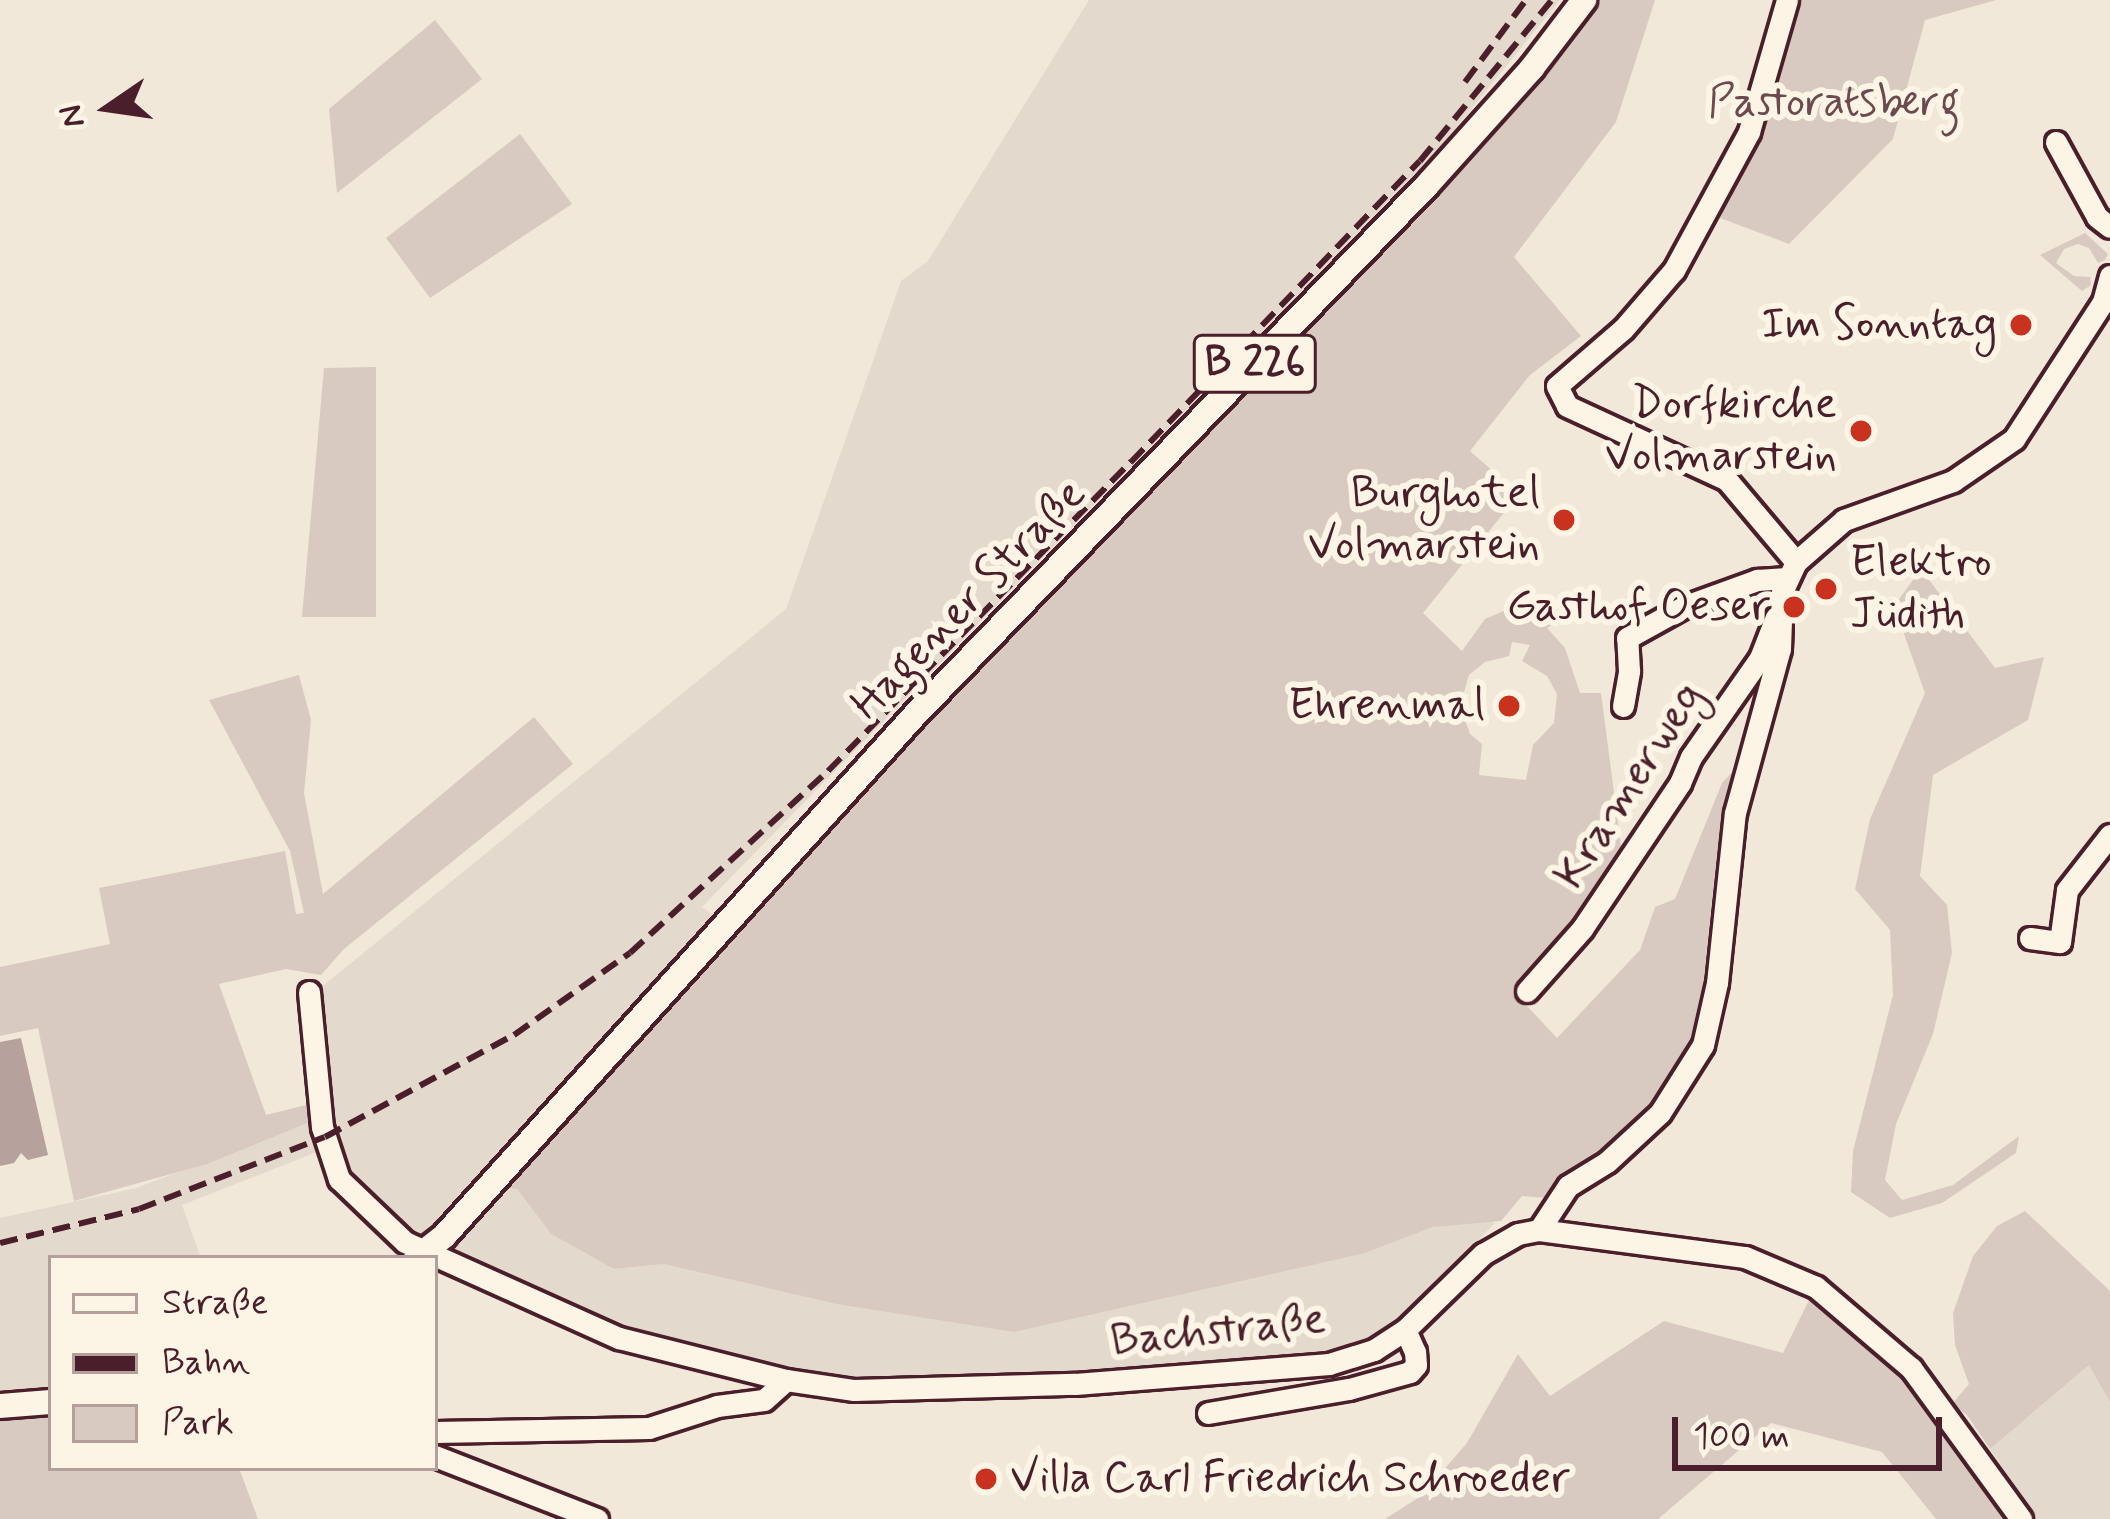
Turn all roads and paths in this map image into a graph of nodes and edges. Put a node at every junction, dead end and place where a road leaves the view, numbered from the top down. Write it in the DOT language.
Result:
graph roads {
  1 [pos="1584,0"];
  2 [pos="1787,0"];
  3 [pos="2056,142"];
  4 [pos="2110,227"];
  5 [pos="2110,276"];
  6 [pos="1792,570"];
  7 [pos="1779,611"];
  8 [pos="1623,706"];
  9 [pos="2110,835"];
  10 [pos="2030,938"];
  11 [pos="1527,991"];
  12 [pos="309,992"];
  13 [pos="1539,1230"];
  14 [pos="421,1255"];
  15 [pos="438,1262"];
  16 [pos="1405,1330"];
  17 [pos="786,1380"];
  18 [pos="48,1402"];
  19 [pos="0,1406"];
  20 [pos="1208,1413"];
  21 [pos="438,1432"];
  22 [pos="438,1457"];
  23 [pos="597,1519"];
  24 [pos="2021,1519"];
  1 -- 14 [label="main road, Hagener Straße / B 226"];
  2 -- 6 [label="street"];
  3 -- 4 [label="street"];
  5 -- 6 [label="street"];
  6 -- 7 [label="street"];
  6 -- 8 [label="street"];
  7 -- 11 [label="street, Kramerweg"];
  7 -- 13 [label="street"];
  9 -- 10 [label="street"];
  12 -- 14 [label="street, Bachstraße"];
  13 -- 16 [label="street, Bachstraße"];
  13 -- 24 [label="street"];
  15 -- 17 [label="street, Bachstraße"];
  16 -- 17 [label="street, Bachstraße"];
  16 -- 20 [label="street"];
  17 -- 21 [label="street"];
  18 -- 19 [label="main road"];
  22 -- 23 [label="street"];
}
